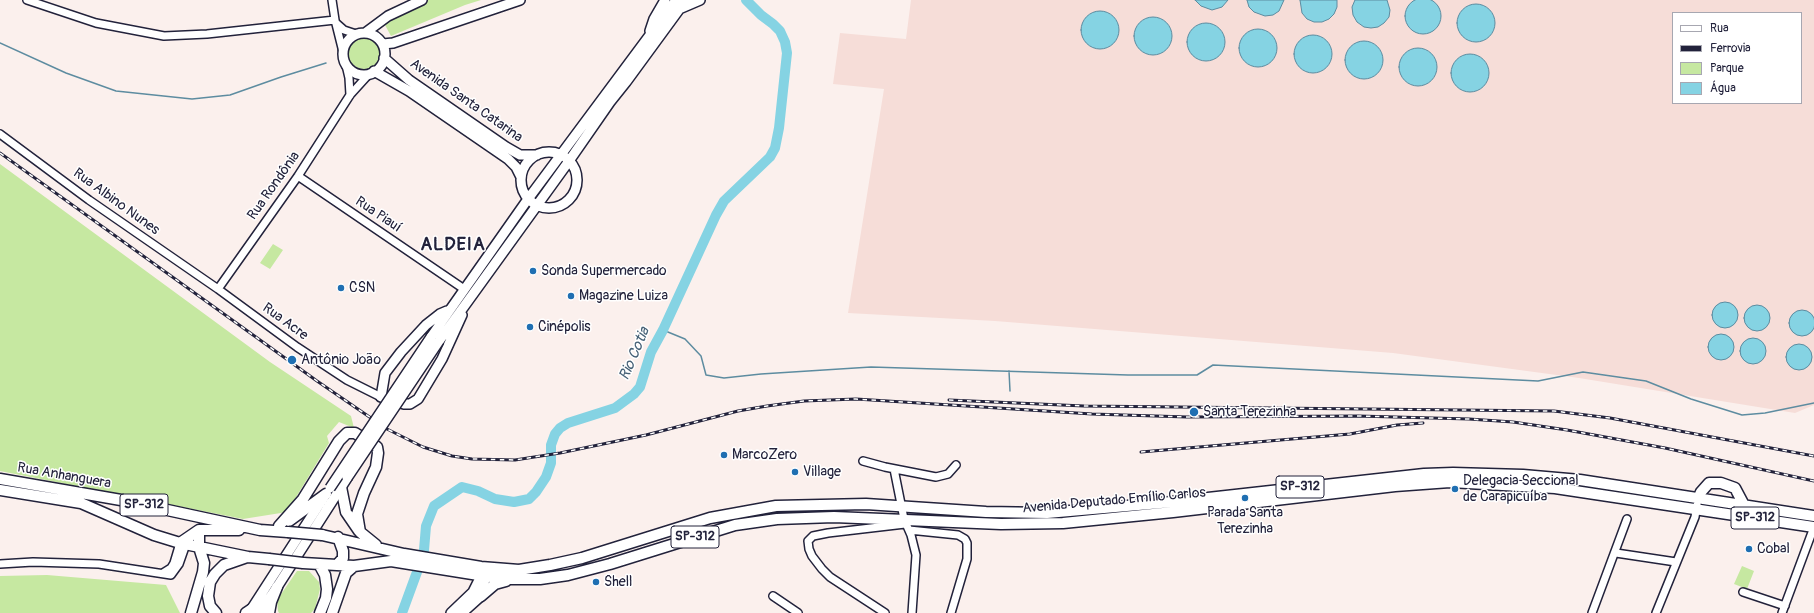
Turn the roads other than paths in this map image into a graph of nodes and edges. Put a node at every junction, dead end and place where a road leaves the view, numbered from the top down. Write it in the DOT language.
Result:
graph roads {
  1 [pos="27,0"];
  2 [pos="332,0"];
  3 [pos="422,0"];
  4 [pos="520,0"];
  5 [pos="665,0"];
  6 [pos="676,0"];
  7 [pos="686,0"];
  8 [pos="700,0"];
  9 [pos="679,9"];
  10 [pos="335,21"];
  11 [pos="378,22"];
  12 [pos="360,33"];
  13 [pos="647,39"];
  14 [pos="380,41"];
  15 [pos="343,52"];
  16 [pos="384,58"];
  17 [pos="346,65"];
  18 [pos="372,72"];
  19 [pos="350,95"];
  20 [pos="0,134"];
  21 [pos="537,155"];
  22 [pos="561,155"];
  23 [pos="569,161"];
  24 [pos="298,176"];
  25 [pos="521,177"];
  26 [pos="528,199"];
  27 [pos="537,206"];
  28 [pos="218,289"];
  29 [pos="464,289"];
  30 [pos="469,299"];
  31 [pos="448,311"];
  32 [pos="435,339"];
  33 [pos="381,397"];
  34 [pos="863,461"];
  35 [pos="956,465"];
  36 [pos="894,469"];
  37 [pos="0,479"];
  38 [pos="341,487"];
  39 [pos="0,490"];
  40 [pos="328,491"];
  41 [pos="1697,504"];
  42 [pos="1744,505"];
  43 [pos="901,507"];
  44 [pos="1814,516"];
  45 [pos="1627,519"];
  46 [pos="945,520"];
  47 [pos="906,524"];
  48 [pos="279,526"];
  49 [pos="1814,527"];
  50 [pos="199,530"];
  51 [pos="260,530"];
  52 [pos="360,532"];
  53 [pos="934,532"];
  54 [pos="322,535"];
  55 [pos="338,537"];
  56 [pos="183,544"];
  57 [pos="199,547"];
  58 [pos="383,549"];
  59 [pos="1616,553"];
  60 [pos="248,557"];
  61 [pos="402,558"];
  62 [pos="1676,562"];
  63 [pos="303,563"];
  64 [pos="0,564"];
  65 [pos="319,564"];
  66 [pos="337,565"];
  67 [pos="354,566"];
  68 [pos="484,572"];
  69 [pos="512,579"];
  70 [pos="277,587"];
  71 [pos="1743,592"];
  72 [pos="476,595"];
  73 [pos="773,596"];
  74 [pos="1785,606"];
  75 [pos="878,610"];
  76 [pos="251,612"];
  77 [pos="191,613"];
  78 [pos="216,613"];
  79 [pos="269,613"];
  80 [pos="320,613"];
  81 [pos="332,613"];
  82 [pos="451,613"];
  83 [pos="462,613"];
  84 [pos="798,613"];
  85 [pos="885,613"];
  86 [pos="912,613"];
  87 [pos="951,613"];
  88 [pos="1592,613"];
  89 [pos="1656,613"];
  90 [pos="1782,613"];
  1 -- 10 [label="street"];
  2 -- 10 [label="street"];
  3 -- 11 [label="main road"];
  4 -- 14 [label="main road"];
  5 -- 13 [label="main road"];
  6 -- 13 [label="main road"];
  7 -- 9 [label="main road"];
  8 -- 9 [label="main road"];
  9 -- 23 [label="main road"];
  10 -- 12 [label="street"];
  10 -- 15 [label="street"];
  11 -- 12 [label="main road"];
  11 -- 14 [label="main road"];
  12 -- 14 [label="main road"];
  12 -- 15 [label="main road"];
  13 -- 22 [label="main road"];
  14 -- 16 [label="main road"];
  15 -- 17 [label="main road"];
  16 -- 18 [label="main road"];
  16 -- 21 [label="main road, Avenida Santa Catarina"];
  17 -- 18 [label="main road"];
  17 -- 19 [label="street"];
  18 -- 19 [label="street, Rua Rondônia"];
  18 -- 25 [label="main road, Avenida Santa Catarina"];
  19 -- 24 [label="street, Rua Rondônia"];
  20 -- 28 [label="street, Rua Albino Nunes"];
  21 -- 22 [label="main road, Avenida Santa Catarina"];
  21 -- 25 [label="main road"];
  22 -- 23 [label="main road"];
  22 -- 26 [label="main road"];
  23 -- 27 [label="main road"];
  23 -- 27 [label="main road"];
  24 -- 28 [label="street, Rua Rondônia"];
  24 -- 29 [label="street, Rua Piauí"];
  25 -- 26 [label="main road, Avenida Santa Catarina"];
  26 -- 27 [label="main road"];
  26 -- 29 [label="main road"];
  27 -- 30 [label="main road"];
  28 -- 33 [label="street, Rua Acre"];
  29 -- 31 [label="main road"];
  30 -- 32 [label="main road"];
  30 -- 33 [label="main road"];
  31 -- 32 [label="main road"];
  31 -- 33 [label="main road"];
  32 -- 38 [label="main road, bridge"];
  32 -- 40 [label="main road, bridge"];
  34 -- 36 [label="street"];
  35 -- 36 [label="street"];
  36 -- 43 [label="street"];
  37 -- 51 [label="main road, Rua Anhanguera / SP-312"];
  38 -- 52 [label="main road"];
  38 -- 70 [label="main road"];
  39 -- 56 [label="main road, Rua Anhanguera / SP-312"];
  40 -- 48 [label="main road"];
  40 -- 76 [label="main road"];
  41 -- 42 [label="main road, Avenida Deputado Emílio Carlos / SP-312"];
  41 -- 42 [label="main road"];
  41 -- 43 [label="main road, Avenida Deputado Emílio Carlos / SP-312"];
  41 -- 46 [label="main road, Avenida Deputado Emílio Carlos / SP-312"];
  41 -- 49 [label="main road, Avenida Deputado Emílio Carlos / SP-312"];
  41 -- 62 [label="street"];
  42 -- 44 [label="main road, Avenida Deputado Emílio Carlos / SP-312"];
  43 -- 47 [label="street"];
  43 -- 68 [label="main road, Avenida Deputado Emílio Carlos / SP-312"];
  45 -- 59 [label="street"];
  46 -- 47 [label="main road, Avenida Deputado Emílio Carlos / SP-312"];
  46 -- 53 [label="street"];
  47 -- 53 [label="street"];
  47 -- 69 [label="main road, Avenida Deputado Emílio Carlos / SP-312"];
  47 -- 75 [label="street"];
  47 -- 86 [label="street"];
  48 -- 51 [label="main road"];
  48 -- 52 [label="main road"];
  49 -- 74 [label="street"];
  50 -- 51 [label="main road"];
  50 -- 56 [label="main road"];
  50 -- 57 [label="main road"];
  51 -- 54 [label="main road, Rua Anhanguera / SP-312, bridge"];
  52 -- 58 [label="main road"];
  53 -- 87 [label="street"];
  54 -- 55 [label="main road, Avenida Deputado Emílio Carlos / SP-312"];
  55 -- 58 [label="main road, Avenida Deputado Emílio Carlos / SP-312"];
  55 -- 66 [label="main road"];
  56 -- 57 [label="main road, Rua Anhanguera / SP-312"];
  56 -- 64 [label="street"];
  57 -- 60 [label="main road, Rua Anhanguera / SP-312"];
  57 -- 77 [label="main road"];
  58 -- 61 [label="main road, Avenida Deputado Emílio Carlos / SP-312"];
  59 -- 62 [label="street"];
  59 -- 88 [label="street"];
  60 -- 63 [label="main road, Rua Anhanguera / SP-312, bridge"];
  60 -- 78 [label="main road"];
  61 -- 67 [label="main road, Avenida Deputado Emílio Carlos / SP-312"];
  61 -- 68 [label="main road, Avenida Deputado Emílio Carlos / SP-312"];
  62 -- 89 [label="street"];
  63 -- 65 [label="main road, Avenida Deputado Emílio Carlos / SP-312"];
  65 -- 66 [label="main road, Avenida Deputado Emílio Carlos / SP-312"];
  65 -- 80 [label="main road"];
  66 -- 67 [label="main road, Avenida Deputado Emílio Carlos / SP-312"];
  67 -- 81 [label="main road"];
  68 -- 69 [label="main road, Avenida Deputado Emílio Carlos / SP-312"];
  68 -- 72 [label="main road"];
  69 -- 72 [label="main road"];
  70 -- 76 [label="main road"];
  70 -- 79 [label="main road"];
  71 -- 74 [label="street"];
  72 -- 82 [label="main road"];
  72 -- 83 [label="main road"];
  73 -- 84 [label="street"];
  74 -- 90 [label="street"];
  75 -- 85 [label="street"];
}
